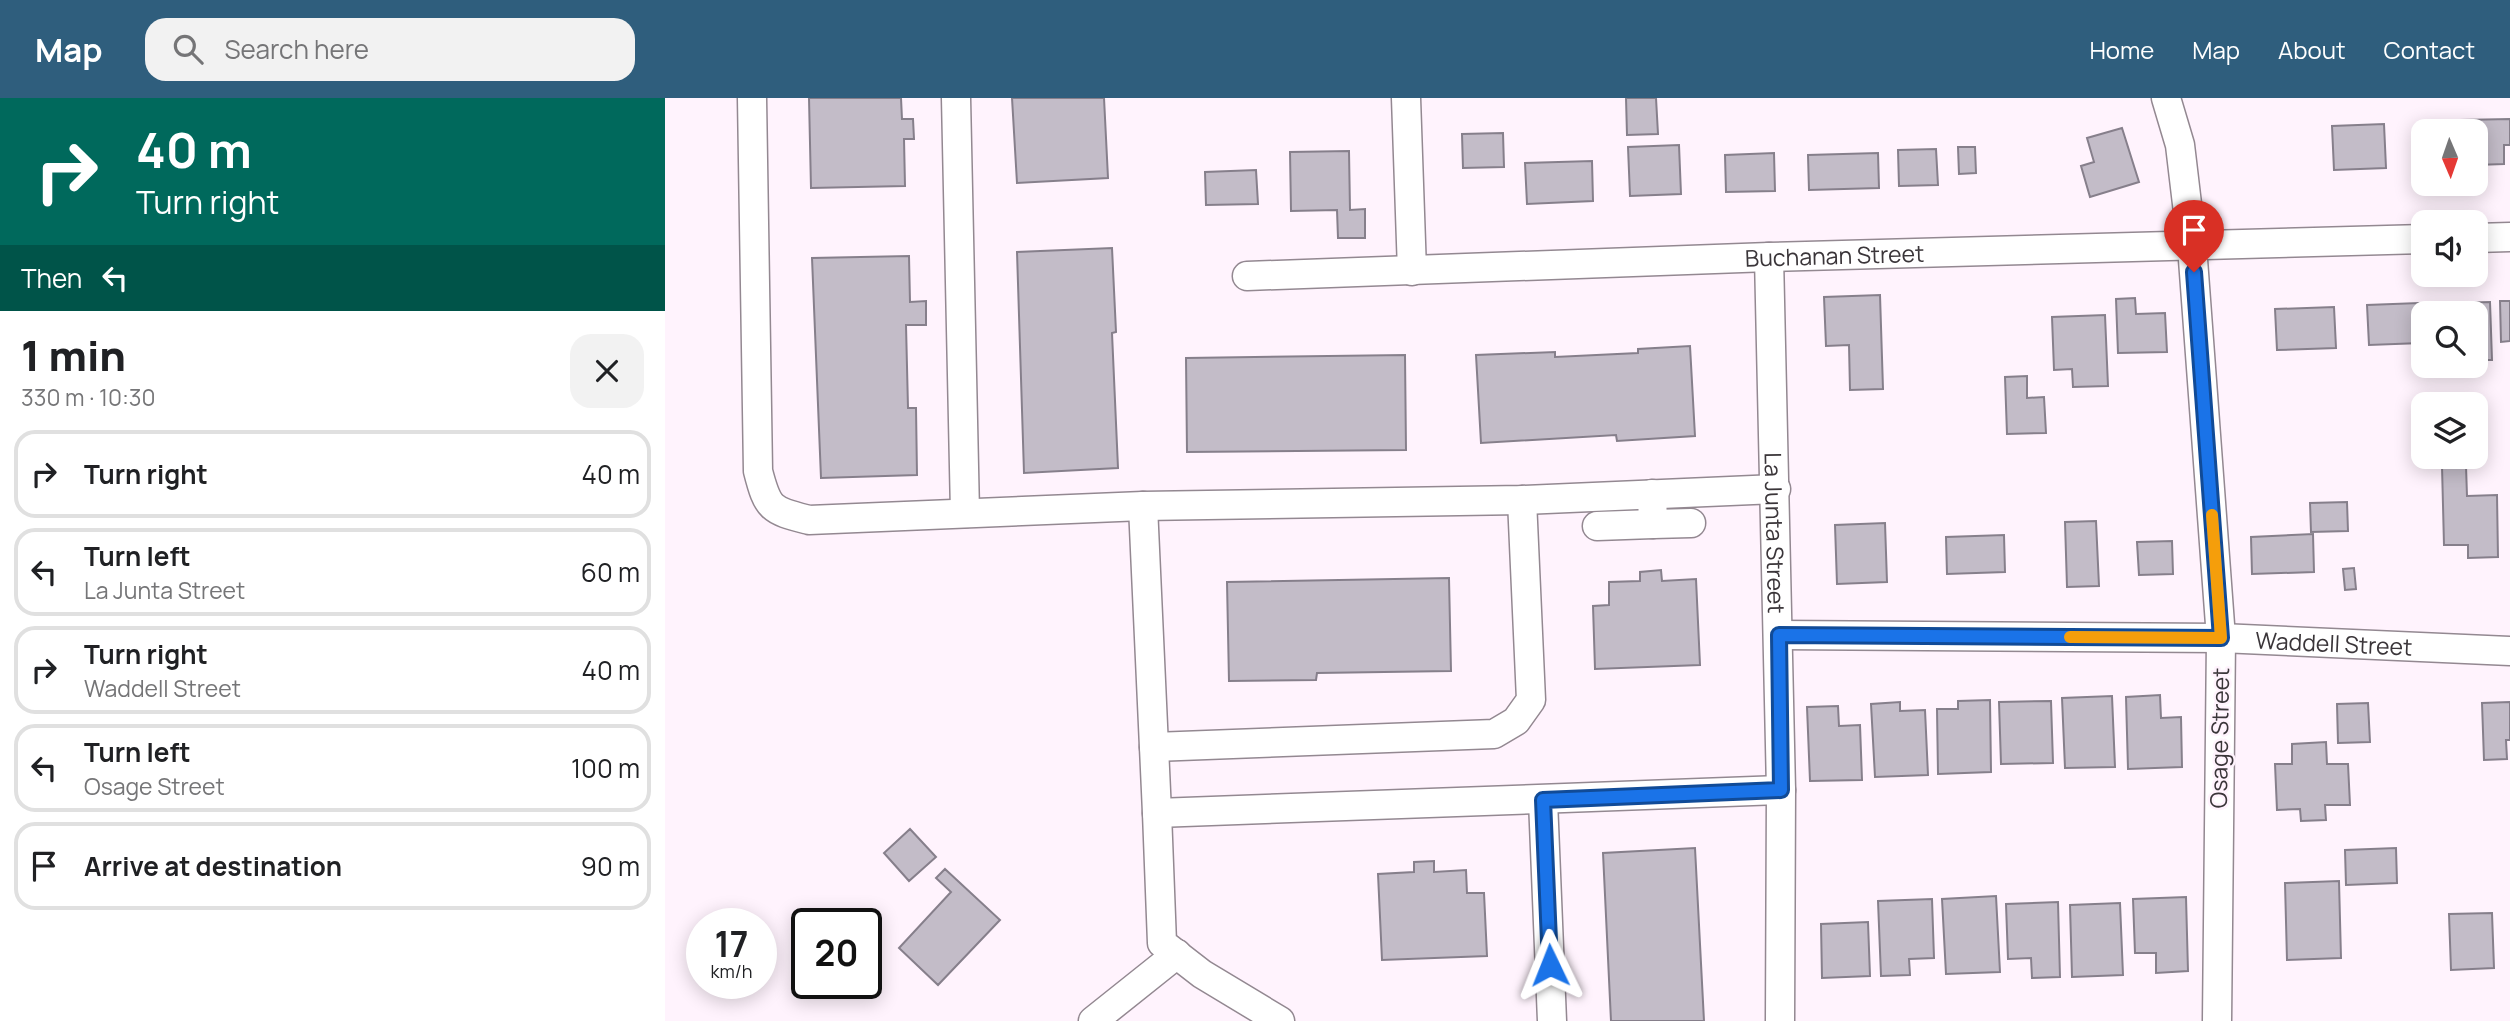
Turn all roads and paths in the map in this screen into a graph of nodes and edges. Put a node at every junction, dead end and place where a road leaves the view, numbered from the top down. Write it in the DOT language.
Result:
graph roads {
  1 [pos="752,98"];
  2 [pos="956,98"];
  3 [pos="1406,98"];
  4 [pos="2166,98"];
  5 [pos="2510,237"];
  6 [pos="2488,238"];
  7 [pos="2411,239"];
  8 [pos="2192,246"];
  9 [pos="1769,257"];
  10 [pos="1412,271"];
  11 [pos="1247,275"];
  12 [pos="1776,489"];
  13 [pos="1652,495"];
  14 [pos="1523,500"];
  15 [pos="1143,506"];
  16 [pos="965,513"];
  17 [pos="1691,523"];
  18 [pos="1654,524"];
  19 [pos="1597,526"];
  20 [pos="1779,635"];
  21 [pos="2221,638"];
  22 [pos="2510,651"];
  23 [pos="1154,747"];
  24 [pos="1781,790"];
  25 [pos="1543,800"];
  26 [pos="1157,813"];
  27 [pos="1177,954"];
  28 [pos="1093,1021"];
  29 [pos="1280,1021"];
  30 [pos="1552,1021"];
  31 [pos="1780,1021"];
  32 [pos="2217,1021"];
  1 -- 16 [label="street"];
  2 -- 16 [label="street"];
  3 -- 10 [label="street"];
  4 -- 8 [label="street, Osage Street"];
  5 -- 6 [label="street"];
  7 -- 8 [label="street, Buchanan Street"];
  8 -- 9 [label="street, Buchanan Street"];
  8 -- 21 [label="street, Osage Street"];
  9 -- 10 [label="street, Buchanan Street"];
  9 -- 12 [label="street, La Junta Street"];
  10 -- 11 [label="street, Buchanan Street"];
  12 -- 13 [label="street"];
  12 -- 20 [label="street, La Junta Street"];
  13 -- 14 [label="street"];
  13 -- 18 [label="street"];
  14 -- 15 [label="street"];
  14 -- 23 [label="street"];
  15 -- 16 [label="street"];
  15 -- 23 [label="street"];
  17 -- 18 [label="street"];
  18 -- 19 [label="street"];
  20 -- 21 [label="street, Waddell Street"];
  20 -- 24 [label="street, La Junta Street"];
  21 -- 22 [label="street, Waddell Street"];
  21 -- 32 [label="street, Osage Street"];
  23 -- 26 [label="street"];
  24 -- 25 [label="street"];
  24 -- 31 [label="street, La Junta Street"];
  25 -- 26 [label="street"];
  25 -- 30 [label="street"];
  26 -- 27 [label="street"];
  27 -- 28 [label="street"];
  27 -- 29 [label="street"];
}
